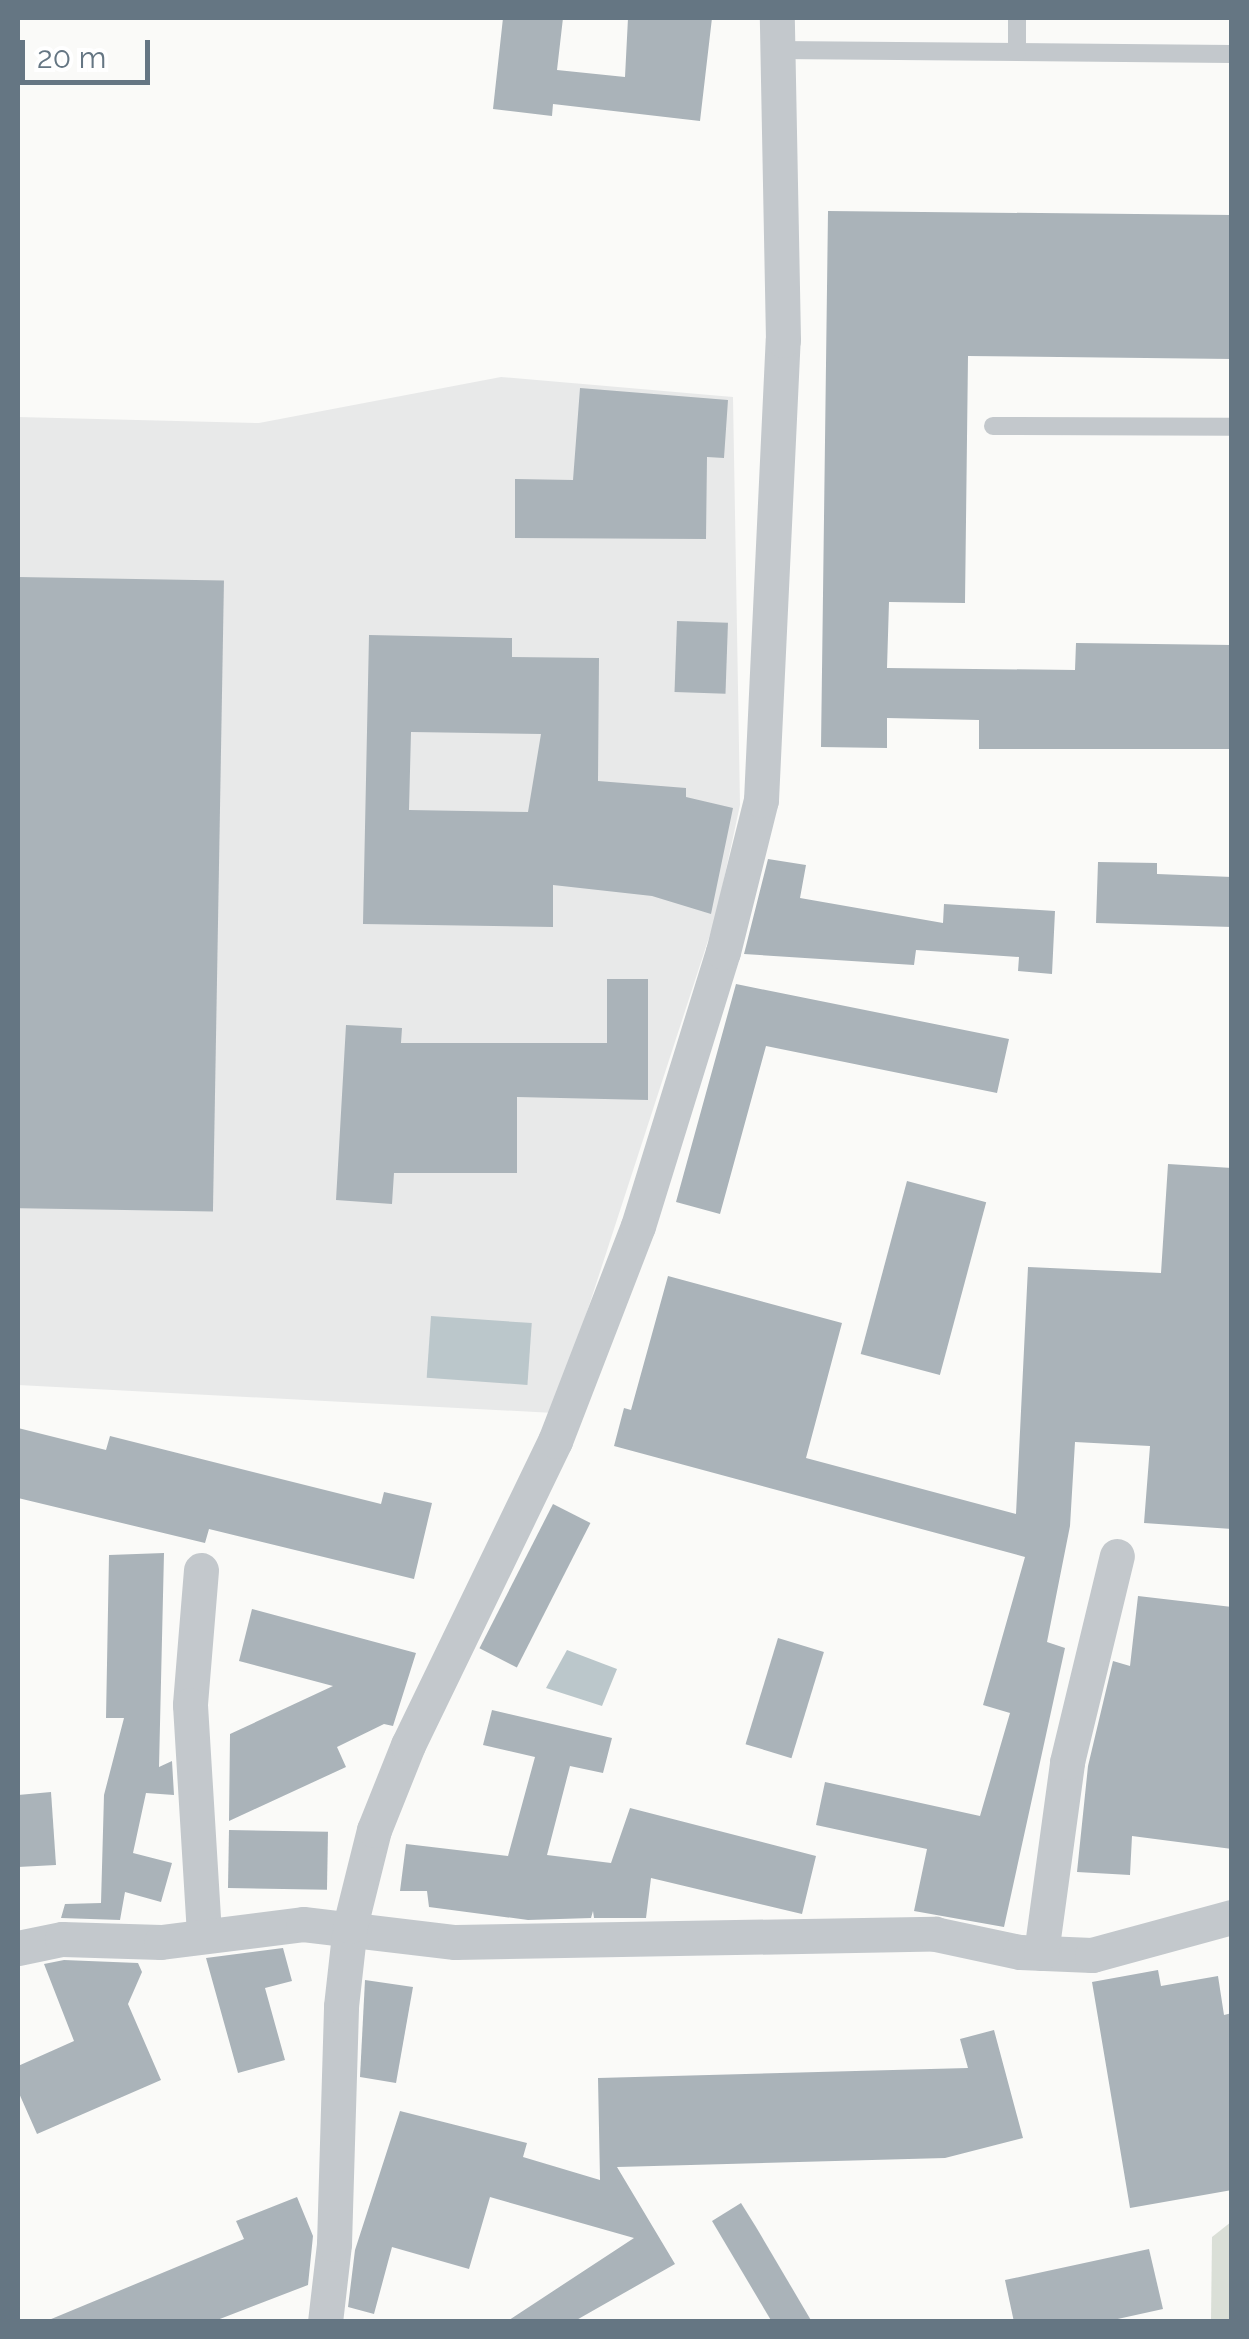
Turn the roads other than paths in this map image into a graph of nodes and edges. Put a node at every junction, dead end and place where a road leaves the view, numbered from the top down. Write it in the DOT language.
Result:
graph roads {
  1 [pos="1017,18"];
  2 [pos="778,34"];
  3 [pos="1017,52"];
  4 [pos="1232,54"];
  5 [pos="993,426"];
  6 [pos="1232,427"];
  7 [pos="1118,1556"];
  8 [pos="202,1570"];
  9 [pos="1232,1917"];
  10 [pos="350,1926"];
  11 [pos="204,1935"];
  12 [pos="18,1948"];
  13 [pos="1041,1953"];
  14 [pos="325,2322"];
  1 -- 3 [label="lane"];
  2 -- 3 [label="lane"];
  2 -- 10 [label="street"];
  3 -- 4 [label="lane"];
  5 -- 6 [label="lane"];
  7 -- 13 [label="street"];
  8 -- 11 [label="street"];
  9 -- 13 [label="street"];
  10 -- 11 [label="street"];
  10 -- 13 [label="street"];
  10 -- 14 [label="street"];
  11 -- 12 [label="street"];
}
